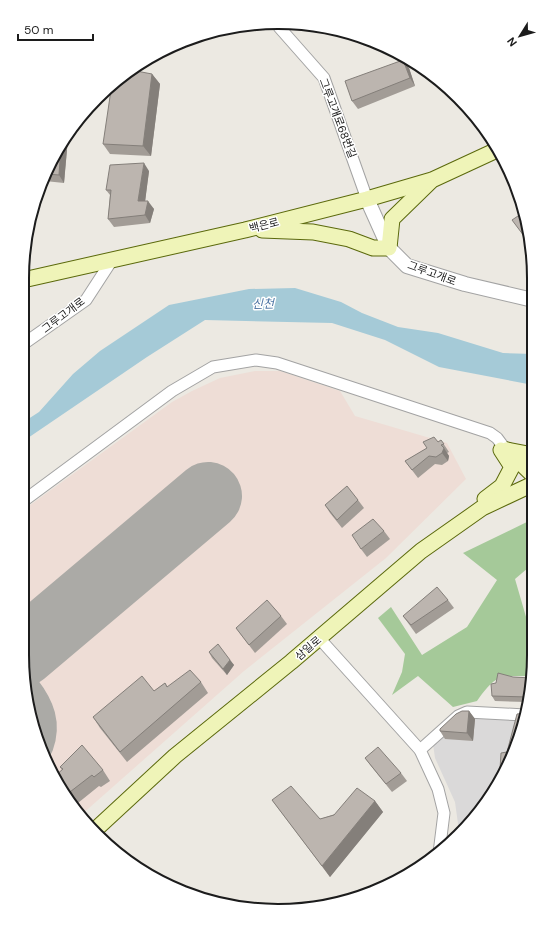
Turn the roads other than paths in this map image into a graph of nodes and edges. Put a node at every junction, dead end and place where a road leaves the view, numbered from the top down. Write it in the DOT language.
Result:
graph roads {
  1 [pos="281,29"];
  2 [pos="493,152"];
  3 [pos="432,180"];
  4 [pos="367,199"];
  5 [pos="245,230"];
  6 [pos="389,248"];
  7 [pos="112,260"];
  8 [pos="29,278"];
  9 [pos="527,299"];
  10 [pos="29,340"];
  11 [pos="503,450"];
  12 [pos="527,454"];
  13 [pos="527,470"];
  14 [pos="527,487"];
  15 [pos="29,497"];
  16 [pos="460,523"];
  17 [pos="319,638"];
  18 [pos="520,715"];
  19 [pos="420,750"];
  20 [pos="98,827"];
  21 [pos="440,844"];
  1 -- 4 [label="street, 그루고개로68번길"];
  2 -- 3 [label="main road, 백은로"];
  3 -- 4 [label="main road, 백은로"];
  3 -- 6 [label="main road"];
  4 -- 5 [label="main road, 백은로"];
  4 -- 6 [label="street, 그루고개로"];
  5 -- 6 [label="main road"];
  5 -- 7 [label="main road, 백은로"];
  6 -- 9 [label="street, 그루고개로"];
  7 -- 8 [label="main road, 백은로"];
  7 -- 10 [label="street, 그루고개로"];
  11 -- 12 [label="main road"];
  11 -- 13 [label="main road"];
  11 -- 15 [label="street"];
  11 -- 16 [label="main road"];
  14 -- 16 [label="main road, 삼일로"];
  16 -- 17 [label="main road, 삼일로"];
  17 -- 19 [label="street"];
  17 -- 20 [label="main road, 삼일로"];
  18 -- 19 [label="street"];
  19 -- 21 [label="street"];
}
